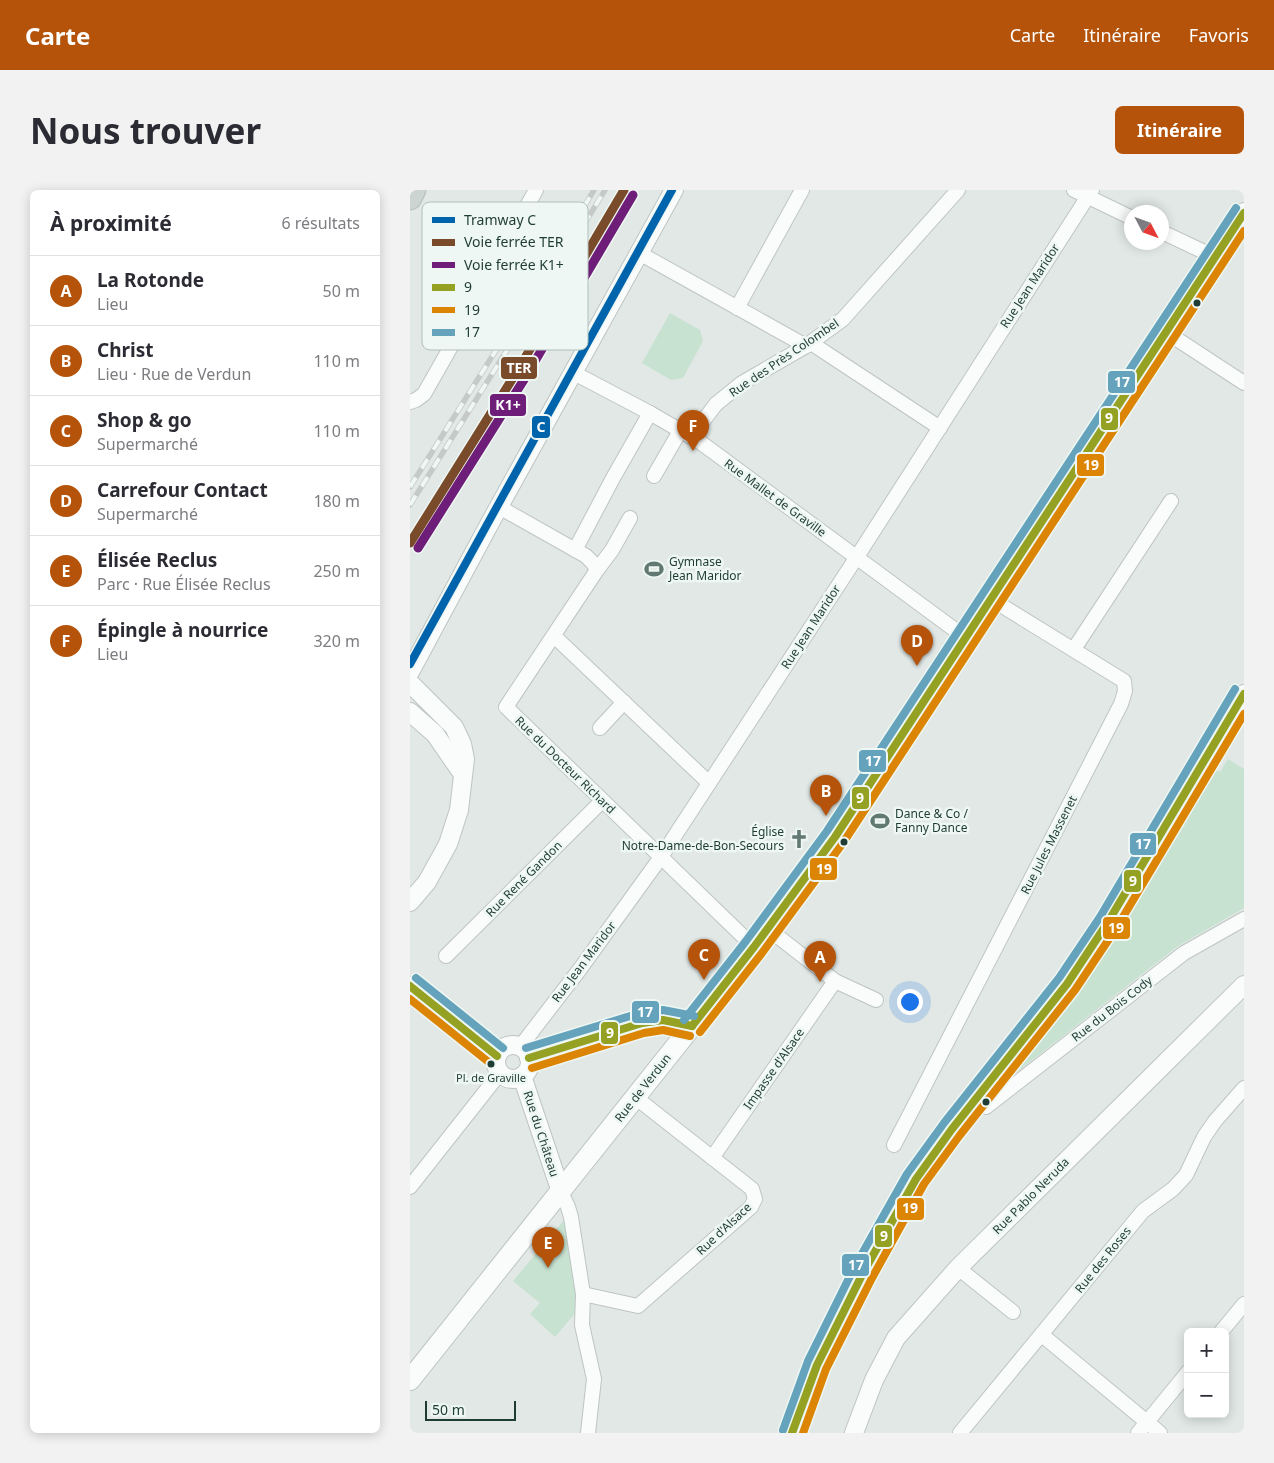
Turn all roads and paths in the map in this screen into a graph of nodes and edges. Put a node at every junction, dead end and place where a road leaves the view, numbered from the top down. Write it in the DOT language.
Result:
graph roads {
  1 [pos="414,190"];
  2 [pos="536,190"];
  3 [pos="674,190"];
  4 [pos="802,190"];
  5 [pos="958,190"];
  6 [pos="1074,190"];
  7 [pos="1090,193"];
  8 [pos="410,198"];
  9 [pos="529,202"];
  10 [pos="1124,213"];
  11 [pos="1244,213"];
  12 [pos="1169,235"];
  13 [pos="639,253"];
  14 [pos="1215,257"];
  15 [pos="737,308"];
  16 [pos="1166,332"];
  17 [pos="808,345"];
  18 [pos="588,347"];
  19 [pos="449,350"];
  20 [pos="586,350"];
  21 [pos="574,373"];
  22 [pos="1244,383"];
  23 [pos="410,402"];
  24 [pos="650,413"];
  25 [pos="940,428"];
  26 [pos="685,434"];
  27 [pos="654,476"];
  28 [pos="1171,501"];
  29 [pos="499,507"];
  30 [pos="630,518"];
  31 [pos="575,550"];
  32 [pos="856,558"];
  33 [pos="597,570"];
  34 [pos="991,599"];
  35 [pos="554,636"];
  36 [pos="966,638"];
  37 [pos="1074,649"];
  38 [pos="410,672"];
  39 [pos="410,683"];
  40 [pos="1244,694"];
  41 [pos="624,702"];
  42 [pos="410,712"];
  43 [pos="600,728"];
  44 [pos="462,774"];
  45 [pos="709,783"];
  46 [pos="602,801"];
  47 [pos="661,858"];
  48 [pos="410,902"];
  49 [pos="1244,919"];
  50 [pos="767,928"];
  51 [pos="754,947"];
  52 [pos="446,956"];
  53 [pos="835,981"];
  54 [pos="1244,985"];
  55 [pos="410,986"];
  56 [pos="876,1000"];
  57 [pos="692,1026"];
  58 [pos="524,1052"];
  59 [pos="498,1065"];
  60 [pos="522,1076"];
  61 [pos="1244,1088"];
  62 [pos="635,1097"];
  63 [pos="986,1107"];
  64 [pos="894,1145"];
  65 [pos="712,1158"];
  66 [pos="410,1187"];
  67 [pos="561,1192"];
  68 [pos="958,1268"];
  69 [pos="584,1294"];
  70 [pos="1244,1304"];
  71 [pos="1013,1312"];
  72 [pos="1224,1328"];
  73 [pos="1042,1335"];
  74 [pos="1187,1373"];
  75 [pos="410,1380"];
  76 [pos="1147,1422"];
  77 [pos="588,1433"];
  78 [pos="792,1433"];
  79 [pos="854,1433"];
  80 [pos="960,1433"];
  81 [pos="1138,1433"];
  82 [pos="1160,1433"];
  1 -- 8 [label="main road"];
  2 -- 9 [label="street"];
  3 -- 13 [label="street"];
  4 -- 15 [label="street"];
  5 -- 17 [label="street, Rue des Près Colombel"];
  6 -- 7 [label="street"];
  7 -- 10 [label="street"];
  7 -- 25 [label="street, Rue Jean Maridor"];
  11 -- 14 [label="main road, Rue de Verdun"];
  12 -- 14 [label="street"];
  13 -- 15 [label="street"];
  13 -- 18 [label="street"];
  14 -- 16 [label="main road, Rue de Verdun"];
  15 -- 17 [label="street"];
  16 -- 22 [label="street"];
  16 -- 34 [label="main road, Rue de Verdun"];
  17 -- 25 [label="street"];
  17 -- 26 [label="street, Rue des Près Colombel"];
  19 -- 23 [label="street"];
  20 -- 21 [label="street"];
  21 -- 24 [label="street, Rue Mallet de Graville"];
  21 -- 29 [label="street"];
  24 -- 26 [label="street, Rue Mallet de Graville"];
  24 -- 31 [label="street"];
  25 -- 32 [label="street, Rue Jean Maridor"];
  26 -- 27 [label="street, Rue des Près Colombel"];
  26 -- 32 [label="street, Rue Mallet de Graville"];
  28 -- 37 [label="street"];
  29 -- 31 [label="street"];
  29 -- 38 [label="street"];
  30 -- 33 [label="street"];
  31 -- 33 [label="street"];
  32 -- 36 [label="street, Rue Mallet de Graville"];
  32 -- 45 [label="street, Rue Jean Maridor"];
  33 -- 35 [label="street"];
  34 -- 36 [label="main road, Rue de Verdun"];
  34 -- 37 [label="street, Rue Jules Massenet"];
  35 -- 41 [label="street"];
  35 -- 46 [label="street, Rue du Docteur Richard"];
  36 -- 50 [label="main road, Rue de Verdun"];
  37 -- 64 [label="street, Rue Jules Massenet"];
  39 -- 44 [label="street"];
  40 -- 78 [label="street"];
  41 -- 43 [label="street"];
  41 -- 45 [label="street"];
  42 -- 44 [label="street"];
  44 -- 48 [label="street"];
  45 -- 47 [label="street, Rue Jean Maridor"];
  46 -- 47 [label="street, Rue du Docteur Richard"];
  46 -- 52 [label="street, Rue René Gandon"];
  47 -- 51 [label="street, Rue du Docteur Richard"];
  47 -- 58 [label="street, Rue Jean Maridor"];
  49 -- 63 [label="street, Rue du Bois Cody"];
  50 -- 51 [label="main road, Rue de Verdun"];
  50 -- 53 [label="street"];
  51 -- 57 [label="main road, Rue de Verdun"];
  53 -- 56 [label="street"];
  53 -- 65 [label="street, Impasse d'Alsace"];
  54 -- 68 [label="street, Rue Pablo Neruda"];
  55 -- 59 [label="street"];
  57 -- 58 [label="street"];
  57 -- 62 [label="main road, Rue de Verdun"];
  58 -- 59 [label="street"];
  58 -- 60 [label="street"];
  59 -- 60 [label="street"];
  59 -- 66 [label="street"];
  60 -- 67 [label="street, Rue du Château"];
  61 -- 73 [label="street, Rue des Roses"];
  62 -- 65 [label="street, Rue d'Alsace"];
  62 -- 67 [label="main road, Rue de Verdun"];
  65 -- 69 [label="street, Rue d'Alsace"];
  67 -- 69 [label="street"];
  67 -- 75 [label="main road, Rue de Verdun"];
  68 -- 71 [label="street"];
  68 -- 79 [label="street, Rue Pablo Neruda"];
  69 -- 77 [label="street"];
  70 -- 72 [label="street"];
  73 -- 76 [label="street"];
  73 -- 80 [label="street, Rue des Roses"];
  74 -- 76 [label="street"];
  76 -- 81 [label="street"];
  76 -- 82 [label="street"];
}
